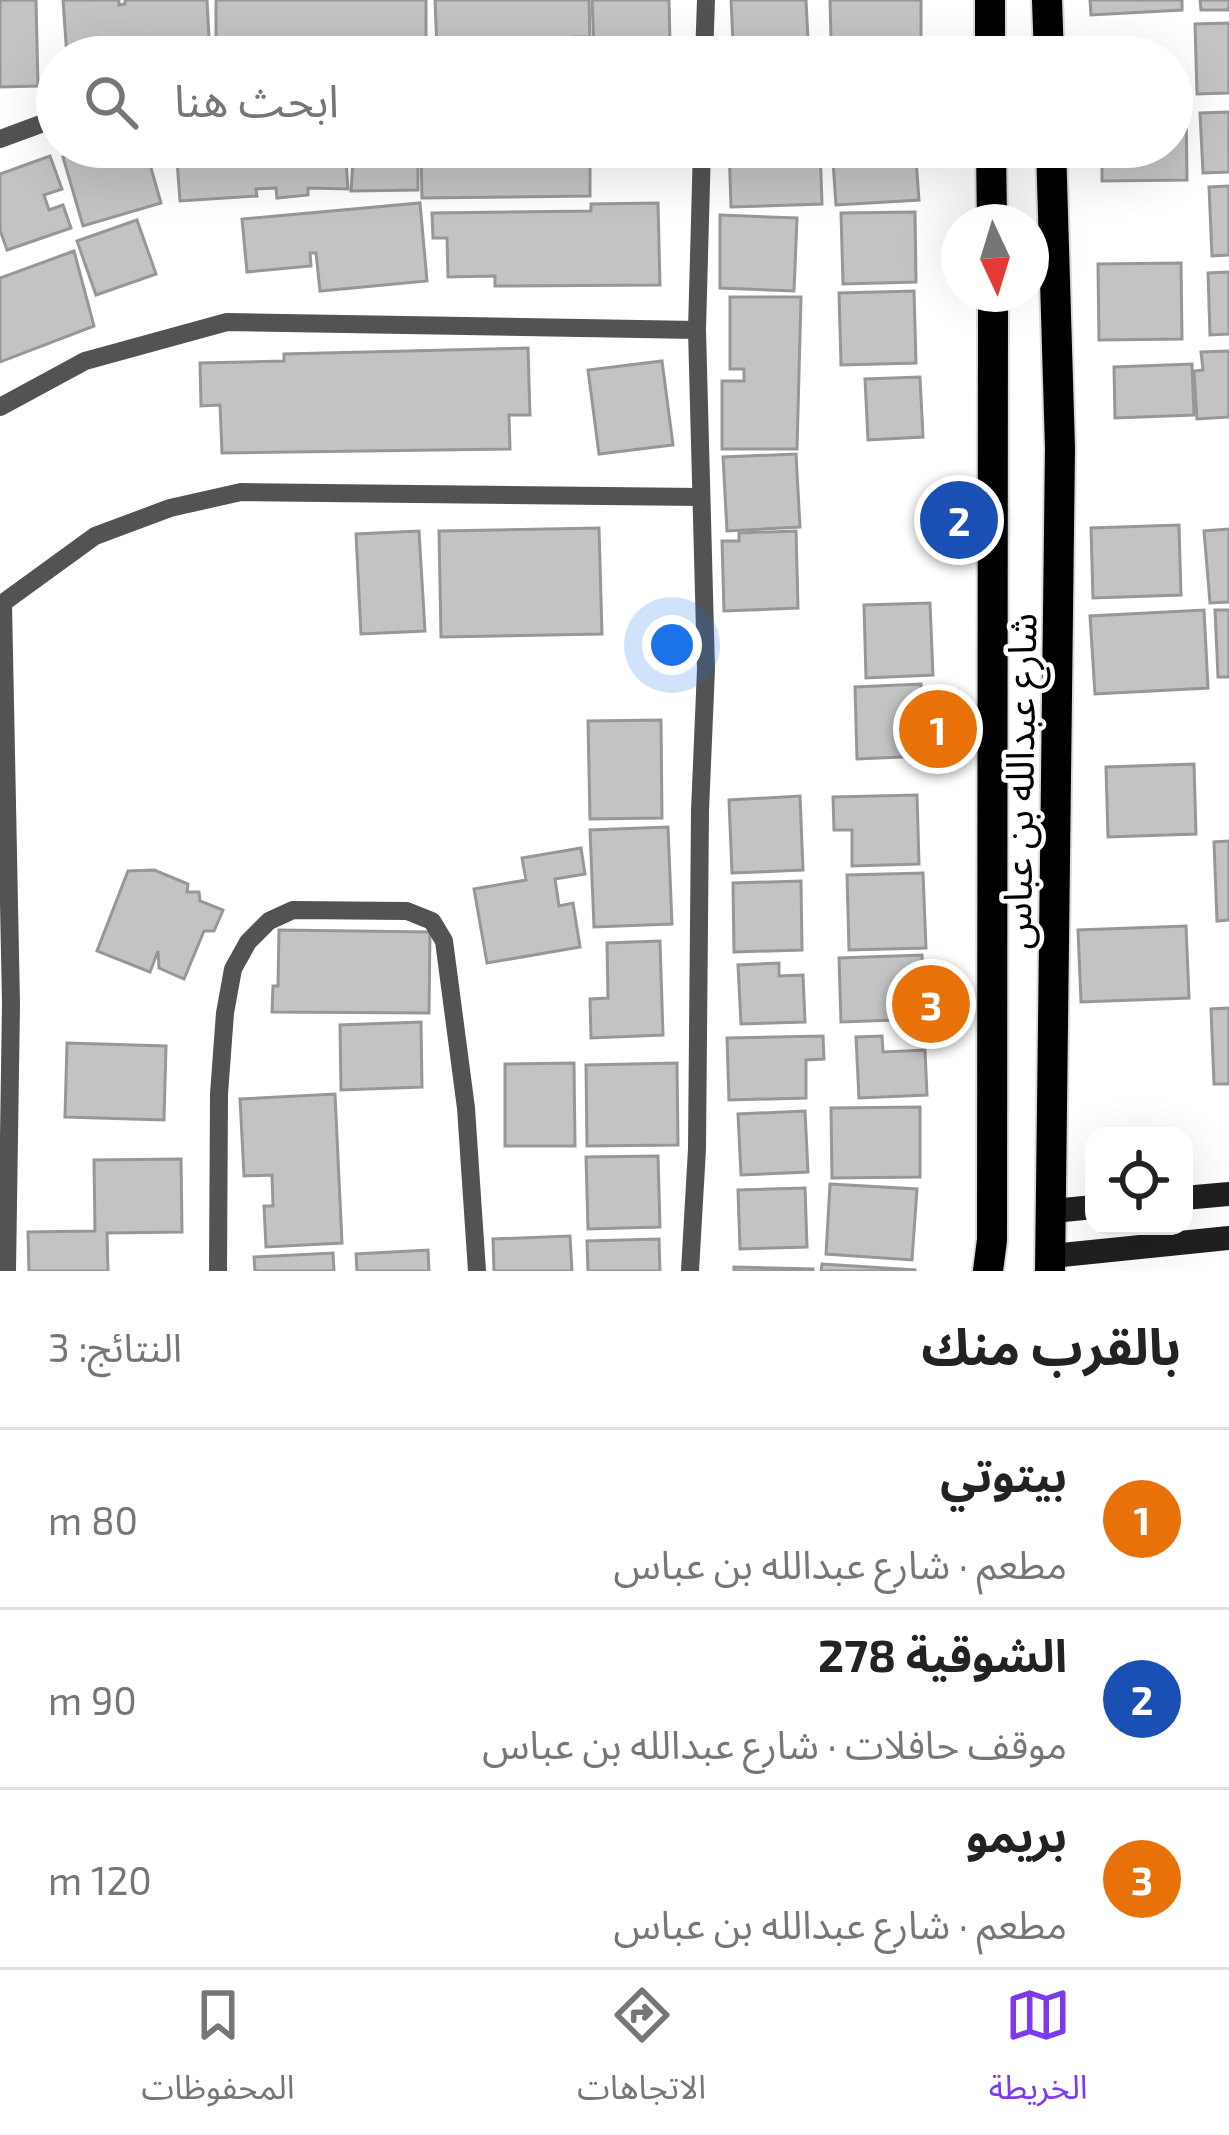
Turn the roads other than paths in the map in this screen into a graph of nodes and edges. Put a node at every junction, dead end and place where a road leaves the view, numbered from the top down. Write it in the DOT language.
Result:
graph roads {
  1 [pos="706,0"];
  2 [pos="990,0"];
  3 [pos="1047,0"];
  4 [pos="705,36"];
  5 [pos="990,36"];
  6 [pos="1048,36"];
  7 [pos="36,126"];
  8 [pos="0,139"];
  9 [pos="701,168"];
  10 [pos="991,168"];
  11 [pos="1053,168"];
  12 [pos="992,204"];
  13 [pos="993,312"];
  14 [pos="697,330"];
  15 [pos="0,407"];
  16 [pos="701,496"];
  17 [pos="1,604"];
  18 [pos="1229,1194"];
  19 [pos="1193,1197"];
  20 [pos="1085,1208"];
  21 [pos="1053,1211"];
  22 [pos="1229,1238"];
  23 [pos="1051,1263"];
  24 [pos="7,1271"];
  25 [pos="218,1271"];
  26 [pos="478,1271"];
  27 [pos="690,1271"];
  28 [pos="988,1271"];
  1 -- 4 [label="street"];
  2 -- 5 [label="main road"];
  3 -- 6 [label="main road"];
  7 -- 8 [label="street"];
  9 -- 14 [label="street"];
  10 -- 12 [label="main road"];
  11 -- 21 [label="main road, شارع عبدالله بن عباس"];
  13 -- 28 [label="main road, شارع عبدالله بن عباس"];
  14 -- 15 [label="street"];
  14 -- 16 [label="street"];
  16 -- 17 [label="street"];
  16 -- 27 [label="street"];
  17 -- 24 [label="street"];
  18 -- 19 [label="street"];
  20 -- 21 [label="street"];
  21 -- 23 [label="main road, شارع عبدالله بن عباس"];
  22 -- 23 [label="street"];
  25 -- 26 [label="street"];
}
